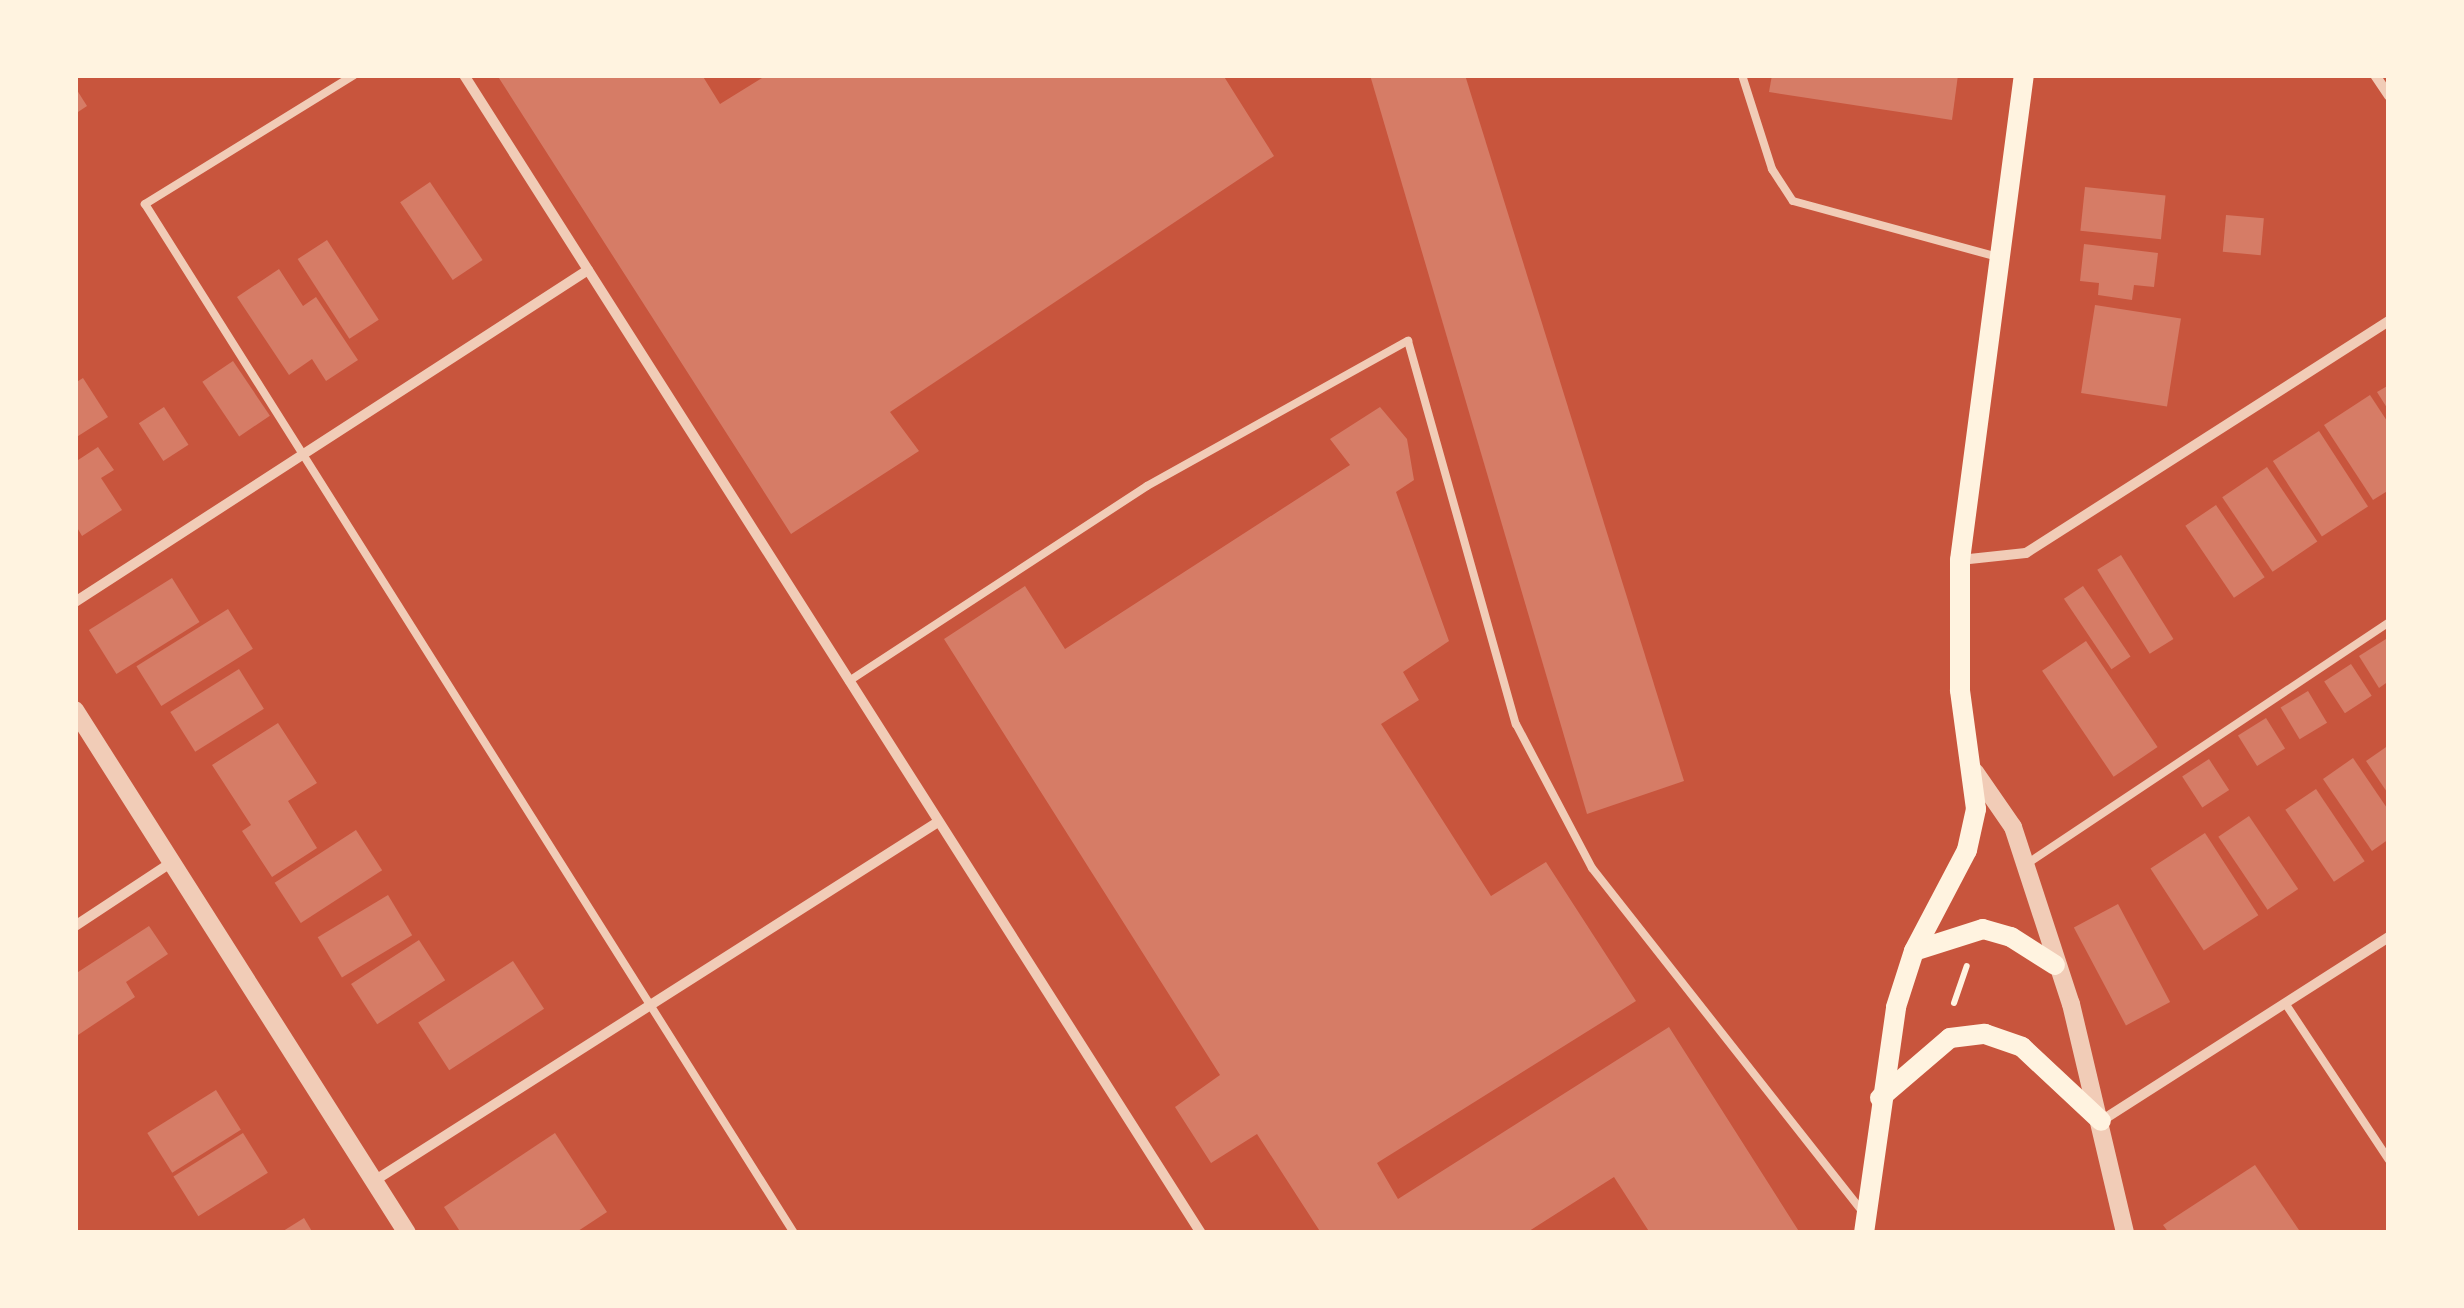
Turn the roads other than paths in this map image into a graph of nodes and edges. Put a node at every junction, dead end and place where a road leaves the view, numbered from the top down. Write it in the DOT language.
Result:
graph roads {
  1 [pos="354,75"];
  2 [pos="464,75"];
  3 [pos="1742,75"];
  4 [pos="2024,75"];
  5 [pos="2375,75"];
  6 [pos="2389,96"];
  7 [pos="1998,257"];
  8 [pos="588,270"];
  9 [pos="2389,321"];
  10 [pos="304,454"];
  11 [pos="1960,560"];
  12 [pos="75,602"];
  13 [pos="2389,622"];
  14 [pos="849,680"];
  15 [pos="75,710"];
  16 [pos="1976,772"];
  17 [pos="938,822"];
  18 [pos="172,862"];
  19 [pos="2025,865"];
  20 [pos="75,926"];
  21 [pos="2389,937"];
  22 [pos="1914,951"];
  23 [pos="2055,965"];
  24 [pos="2286,1003"];
  25 [pos="651,1005"];
  26 [pos="1880,1098"];
  27 [pos="2100,1120"];
  28 [pos="2389,1160"];
  29 [pos="374,1181"];
  30 [pos="1864,1225"];
  31 [pos="407,1233"];
  32 [pos="794,1233"];
  33 [pos="1201,1233"];
  34 [pos="2125,1233"];
  1 -- 10 [label="lane"];
  2 -- 8 [label="street"];
  3 -- 7 [label="lane"];
  4 -- 7 [label="main road"];
  5 -- 6 [label="street"];
  7 -- 11 [label="main road"];
  8 -- 10 [label="street"];
  8 -- 14 [label="street"];
  9 -- 11 [label="street"];
  10 -- 12 [label="street"];
  10 -- 25 [label="lane"];
  11 -- 16 [label="main road"];
  13 -- 19 [label="lane"];
  14 -- 17 [label="street"];
  14 -- 30 [label="lane"];
  15 -- 18 [label="street"];
  16 -- 19 [label="street"];
  16 -- 22 [label="main road"];
  17 -- 25 [label="street"];
  17 -- 33 [label="street"];
  18 -- 20 [label="street"];
  18 -- 29 [label="street"];
  19 -- 23 [label="street"];
  21 -- 24 [label="street"];
  22 -- 23 [label="main road"];
  22 -- 26 [label="main road"];
  23 -- 27 [label="street"];
  24 -- 27 [label="street"];
  24 -- 28 [label="lane"];
  25 -- 29 [label="street"];
  25 -- 32 [label="lane"];
  26 -- 27 [label="main road"];
  26 -- 30 [label="main road"];
  27 -- 34 [label="street"];
  29 -- 31 [label="street"];
}
